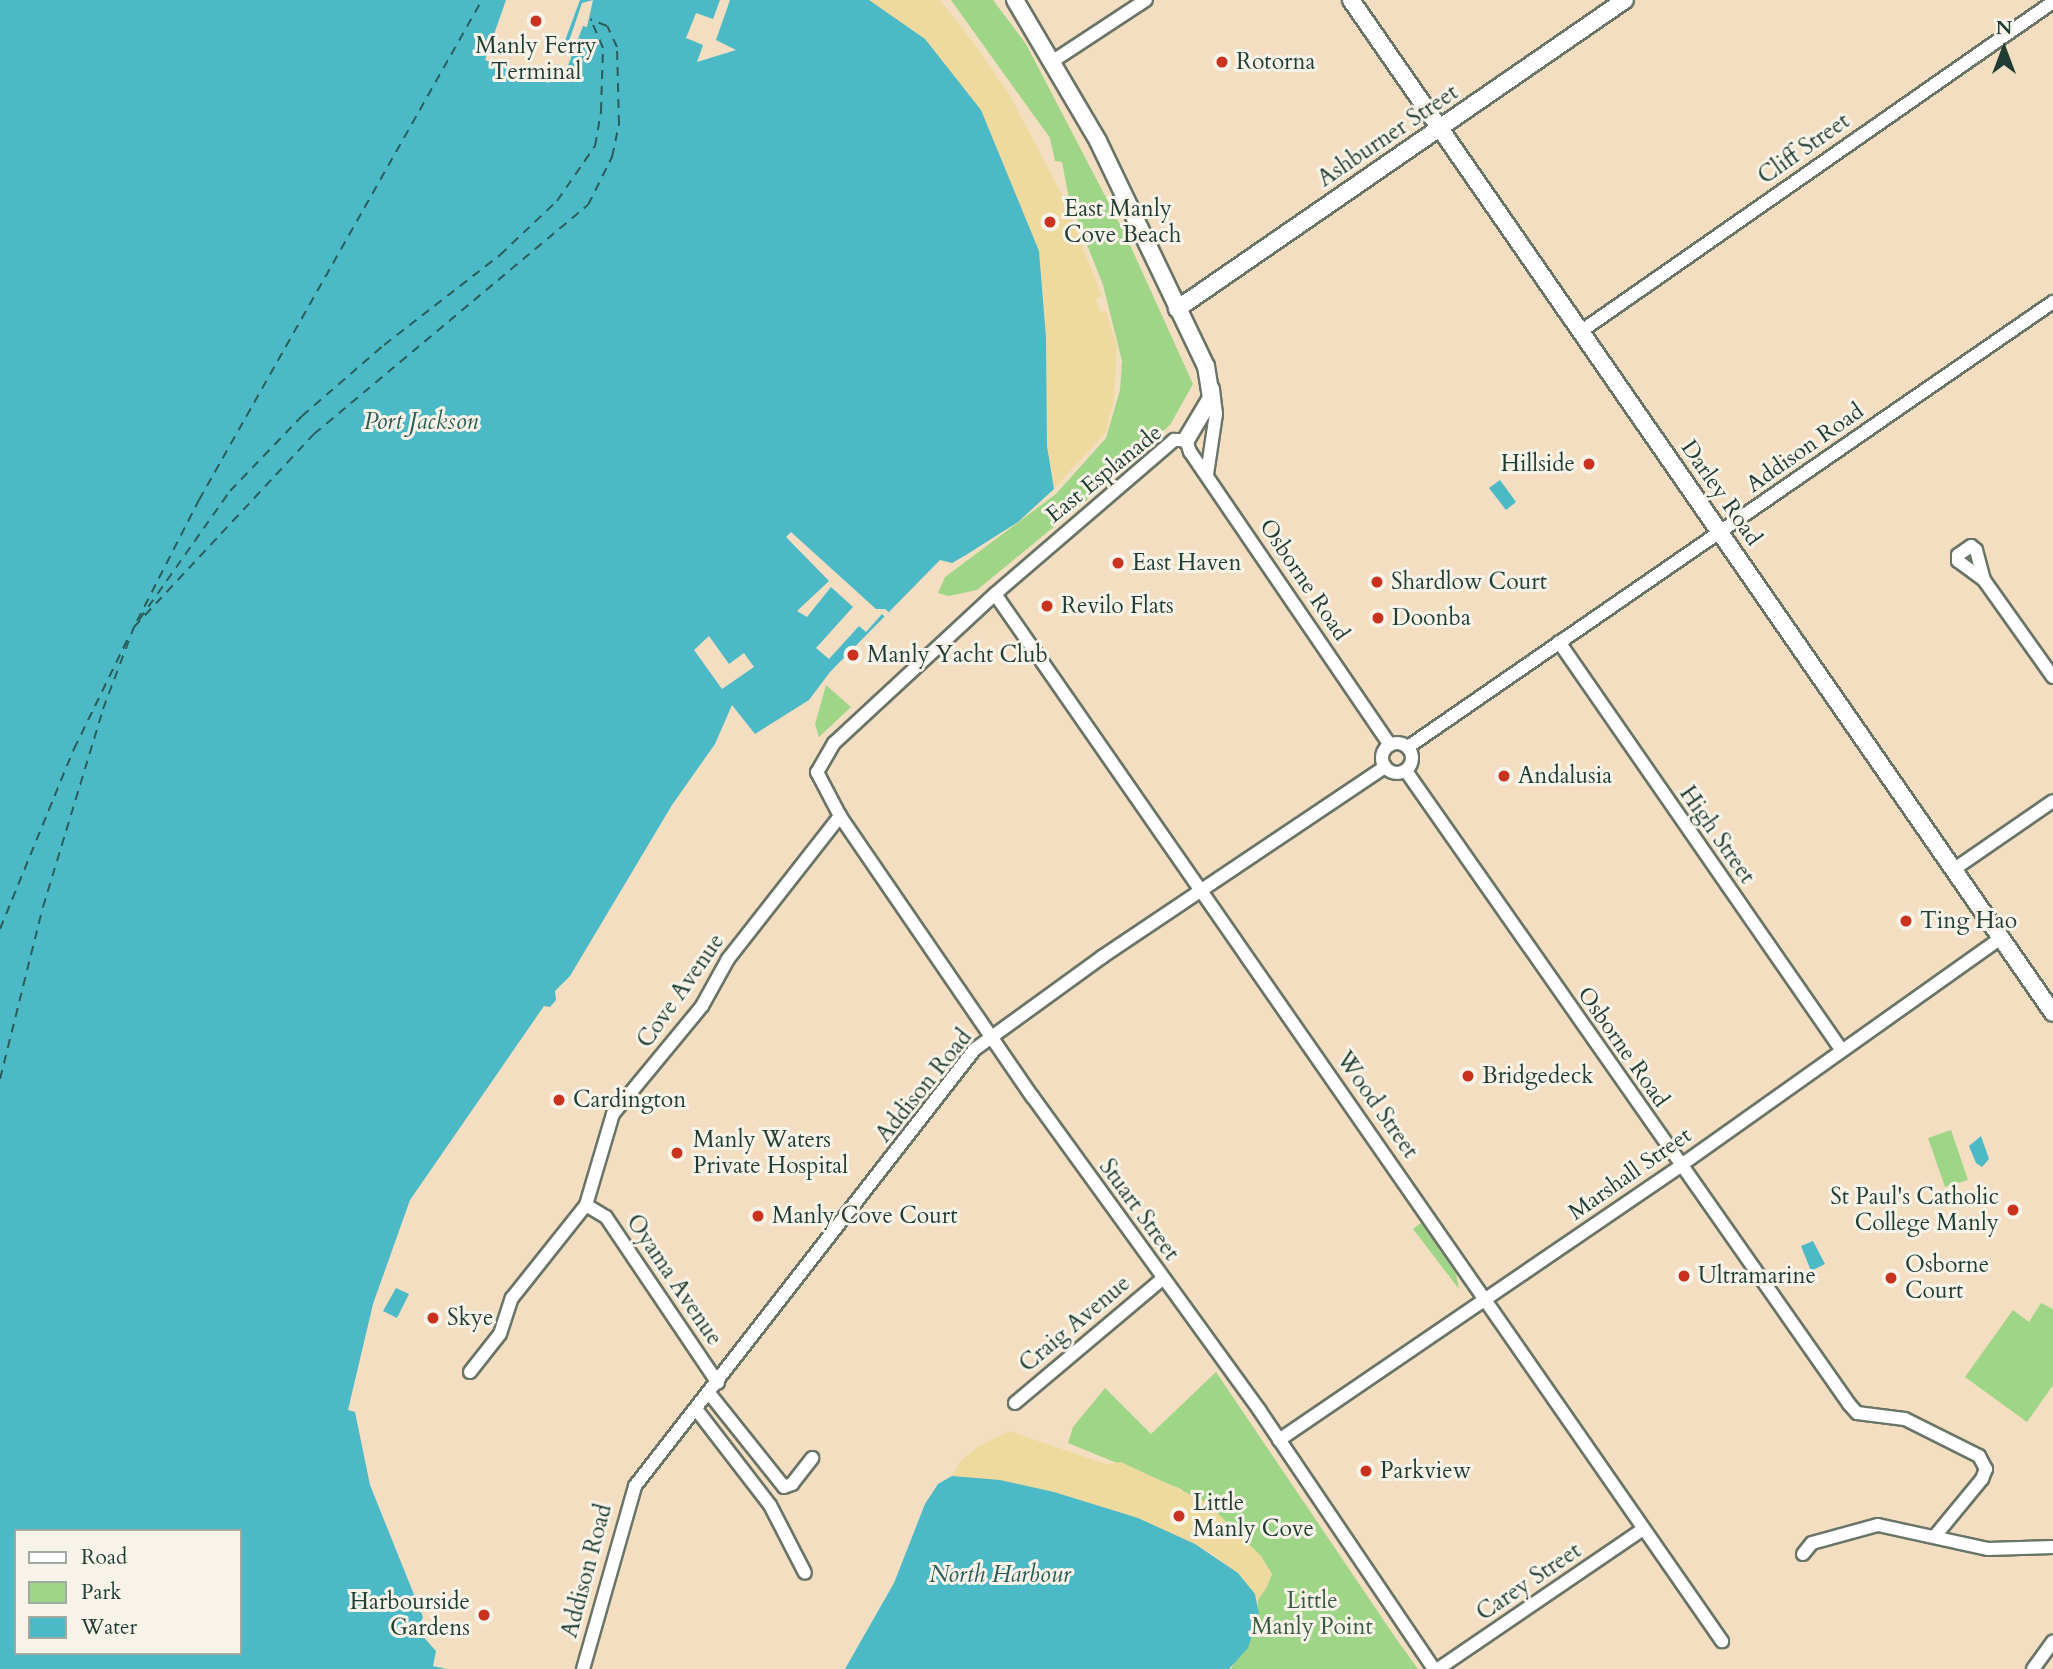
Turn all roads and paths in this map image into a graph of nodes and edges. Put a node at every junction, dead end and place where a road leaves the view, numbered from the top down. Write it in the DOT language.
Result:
graph roads {
  1 [pos="1015,0"];
  2 [pos="1146,0"];
  3 [pos="1351,0"];
  4 [pos="1625,0"];
  5 [pos="2052,1"];
  6 [pos="1053,61"];
  7 [pos="1440,126"];
  8 [pos="2053,302"];
  9 [pos="1177,309"];
  10 [pos="1580,332"];
  11 [pos="1212,384"];
  12 [pos="1186,440"];
  13 [pos="1207,474"];
  14 [pos="1720,532"];
  15 [pos="1984,580"];
  16 [pos="995,594"];
  17 [pos="1559,642"];
  18 [pos="2053,677"];
  19 [pos="1390,745"];
  20 [pos="1408,747"];
  21 [pos="1385,767"];
  22 [pos="1406,771"];
  23 [pos="817,772"];
  24 [pos="2053,801"];
  25 [pos="840,816"];
  26 [pos="1953,870"];
  27 [pos="1201,891"];
  28 [pos="2001,938"];
  29 [pos="2053,1013"];
  30 [pos="992,1037"];
  31 [pos="1842,1051"];
  32 [pos="1680,1166"];
  33 [pos="586,1205"];
  34 [pos="1162,1279"];
  35 [pos="1484,1299"];
  36 [pos="470,1372"];
  37 [pos="718,1383"];
  38 [pos="709,1394"];
  39 [pos="1015,1403"];
  40 [pos="696,1409"];
  41 [pos="1279,1440"];
  42 [pos="812,1458"];
  43 [pos="1643,1529"];
  44 [pos="1935,1536"];
  45 [pos="2053,1547"];
  46 [pos="1803,1554"];
  47 [pos="805,1573"];
  48 [pos="1722,1641"];
  49 [pos="2053,1641"];
  50 [pos="583,1669"];
  51 [pos="1436,1669"];
  52 [pos="2033,1669"];
  1 -- 6 [label="street"];
  2 -- 6 [label="street"];
  3 -- 7 [label="street, Darley Road"];
  4 -- 7 [label="street, Ashburner Street"];
  5 -- 10 [label="street, Cliff Street"];
  6 -- 9 [label="street"];
  7 -- 9 [label="street, Ashburner Street"];
  7 -- 10 [label="street, Darley Road"];
  8 -- 14 [label="street, Addison Road"];
  9 -- 11 [label="street"];
  10 -- 14 [label="street, Darley Road"];
  11 -- 12 [label="street, East Esplanade"];
  11 -- 13 [label="street"];
  12 -- 13 [label="street, Osborne Road"];
  12 -- 16 [label="street, East Esplanade"];
  13 -- 19 [label="street, Osborne Road"];
  14 -- 17 [label="street, Addison Road"];
  14 -- 26 [label="street, Darley Road"];
  15 -- 18 [label="street"];
  16 -- 23 [label="street, East Esplanade"];
  16 -- 27 [label="street, Wood Street"];
  17 -- 20 [label="street, Addison Road"];
  17 -- 31 [label="street, High Street"];
  19 -- 20 [label="street"];
  19 -- 21 [label="street"];
  20 -- 22 [label="street"];
  21 -- 22 [label="street"];
  21 -- 27 [label="street, Addison Road"];
  22 -- 32 [label="street, Osborne Road"];
  23 -- 25 [label="street, Stuart Street"];
  24 -- 26 [label="street"];
  25 -- 30 [label="street, Stuart Street"];
  25 -- 33 [label="street, Cove Avenue"];
  26 -- 28 [label="street, Darley Road"];
  27 -- 30 [label="street, Addison Road"];
  27 -- 35 [label="street, Wood Street"];
  28 -- 29 [label="street, Darley Road"];
  28 -- 31 [label="street, Marshall Street"];
  30 -- 34 [label="street, Stuart Street"];
  30 -- 37 [label="street, Addison Road"];
  31 -- 32 [label="street, Marshall Street"];
  32 -- 35 [label="street, Marshall Street"];
  32 -- 44 [label="street, Osborne Road"];
  33 -- 36 [label="street"];
  33 -- 37 [label="street, Oyama Avenue"];
  34 -- 39 [label="street, Craig Avenue"];
  34 -- 41 [label="street, Stuart Street"];
  35 -- 41 [label="street, Marshall Street"];
  35 -- 43 [label="street, Wood Street"];
  37 -- 38 [label="street, Addison Road"];
  38 -- 40 [label="street, Addison Road"];
  38 -- 42 [label="street"];
  40 -- 47 [label="street"];
  40 -- 50 [label="street, Addison Road"];
  41 -- 51 [label="street, Stuart Street"];
  43 -- 48 [label="street, Wood Street"];
  43 -- 51 [label="street, Carey Street"];
  44 -- 45 [label="street"];
  44 -- 46 [label="street"];
  49 -- 52 [label="street"];
}
